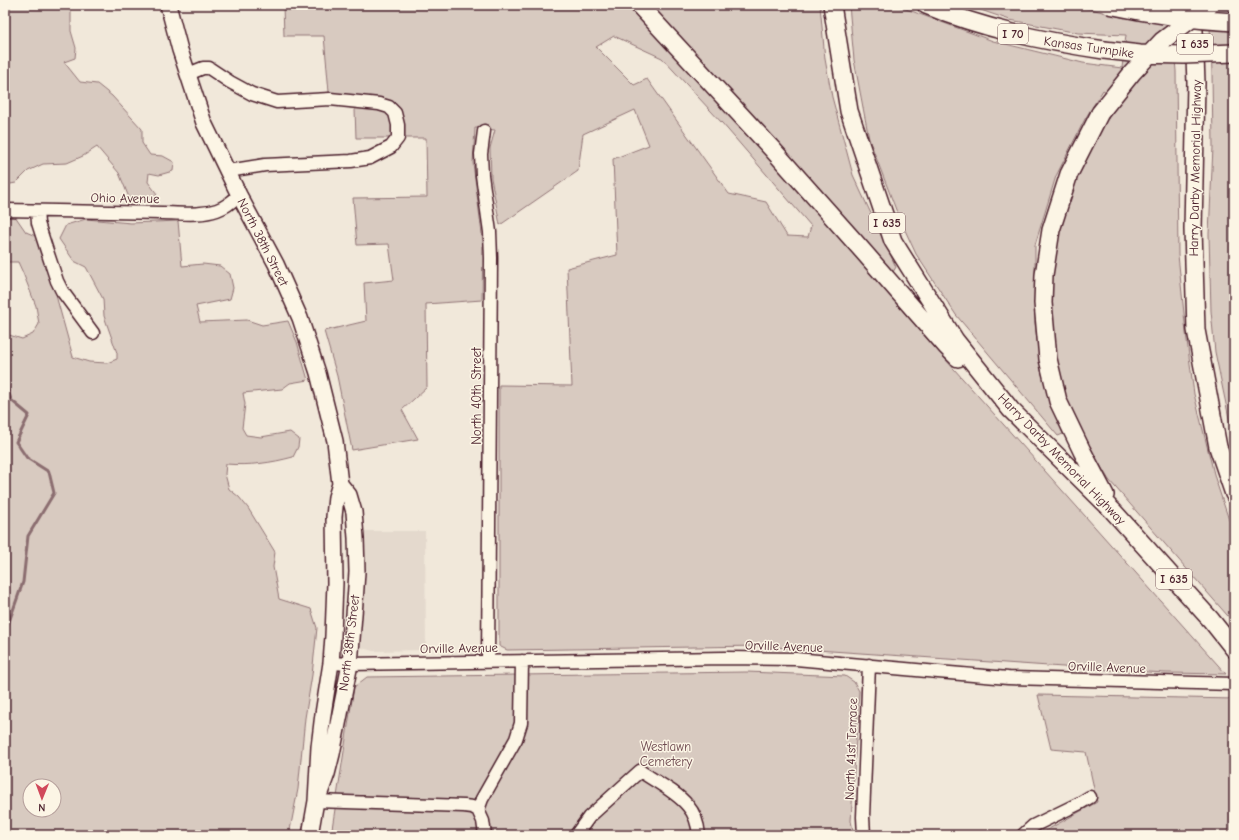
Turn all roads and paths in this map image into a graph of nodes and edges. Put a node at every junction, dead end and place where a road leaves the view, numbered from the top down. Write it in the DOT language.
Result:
graph roads {
  1 [pos="168,5"];
  2 [pos="639,5"];
  3 [pos="832,5"];
  4 [pos="926,5"];
  5 [pos="1109,5"];
  6 [pos="1177,5"];
  7 [pos="1193,5"];
  8 [pos="1210,5"];
  9 [pos="1234,22"];
  10 [pos="1234,54"];
  11 [pos="188,74"];
  12 [pos="1196,83"];
  13 [pos="484,131"];
  14 [pos="228,172"];
  15 [pos="239,195"];
  16 [pos="5,210"];
  17 [pos="37,211"];
  18 [pos="93,333"];
  19 [pos="1011,410"];
  20 [pos="340,484"];
  21 [pos="1234,494"];
  22 [pos="1113,510"];
  23 [pos="1234,649"];
  24 [pos="488,661"];
  25 [pos="522,661"];
  26 [pos="331,663"];
  27 [pos="350,664"];
  28 [pos="869,665"];
  29 [pos="1234,684"];
  30 [pos="1090,797"];
  31 [pos="316,801"];
  32 [pos="478,810"];
  33 [pos="310,835"];
  34 [pos="484,835"];
  35 [pos="576,835"];
  36 [pos="699,835"];
  37 [pos="864,835"];
  38 [pos="1023,835"];
  1 -- 11 [label="main road, North 38th Street"];
  2 -- 19 [label="highway"];
  3 -- 19 [label="highway, Harry Darby Memorial Highway / I 635"];
  4 -- 10 [label="highway, Kansas Turnpike / I 70, bridge"];
  5 -- 9 [label="highway, bridge"];
  6 -- 12 [label="highway"];
  7 -- 12 [label="highway, Harry Darby Memorial Highway / I 635"];
  8 -- 22 [label="highway, bridge"];
  11 -- 14 [label="main road, North 38th Street"];
  11 -- 14 [label="street"];
  12 -- 21 [label="highway, Harry Darby Memorial Highway / I 635"];
  13 -- 24 [label="street, North 40th Street"];
  14 -- 15 [label="main road, North 38th Street"];
  15 -- 17 [label="street, Ohio Avenue"];
  15 -- 20 [label="main road, North 38th Street"];
  16 -- 17 [label="street, Ohio Avenue"];
  17 -- 18 [label="street"];
  19 -- 22 [label="highway, Harry Darby Memorial Highway / I 635"];
  20 -- 26 [label="main road, North 38th Street"];
  20 -- 27 [label="main road, North 38th Street"];
  22 -- 23 [label="highway, Harry Darby Memorial Highway / I 635"];
  24 -- 25 [label="street, Orville Avenue"];
  24 -- 27 [label="street, Orville Avenue"];
  25 -- 28 [label="street, Orville Avenue"];
  25 -- 32 [label="street"];
  26 -- 27 [label="street, Orville Avenue"];
  26 -- 31 [label="main road, North 38th Street"];
  27 -- 31 [label="main road, North 38th Street"];
  28 -- 29 [label="street, Orville Avenue"];
  28 -- 37 [label="street, North 41st Terrace"];
  30 -- 38 [label="street"];
  31 -- 32 [label="street"];
  31 -- 33 [label="main road, North 38th Street"];
  32 -- 34 [label="street"];
  35 -- 36 [label="street"];
}
